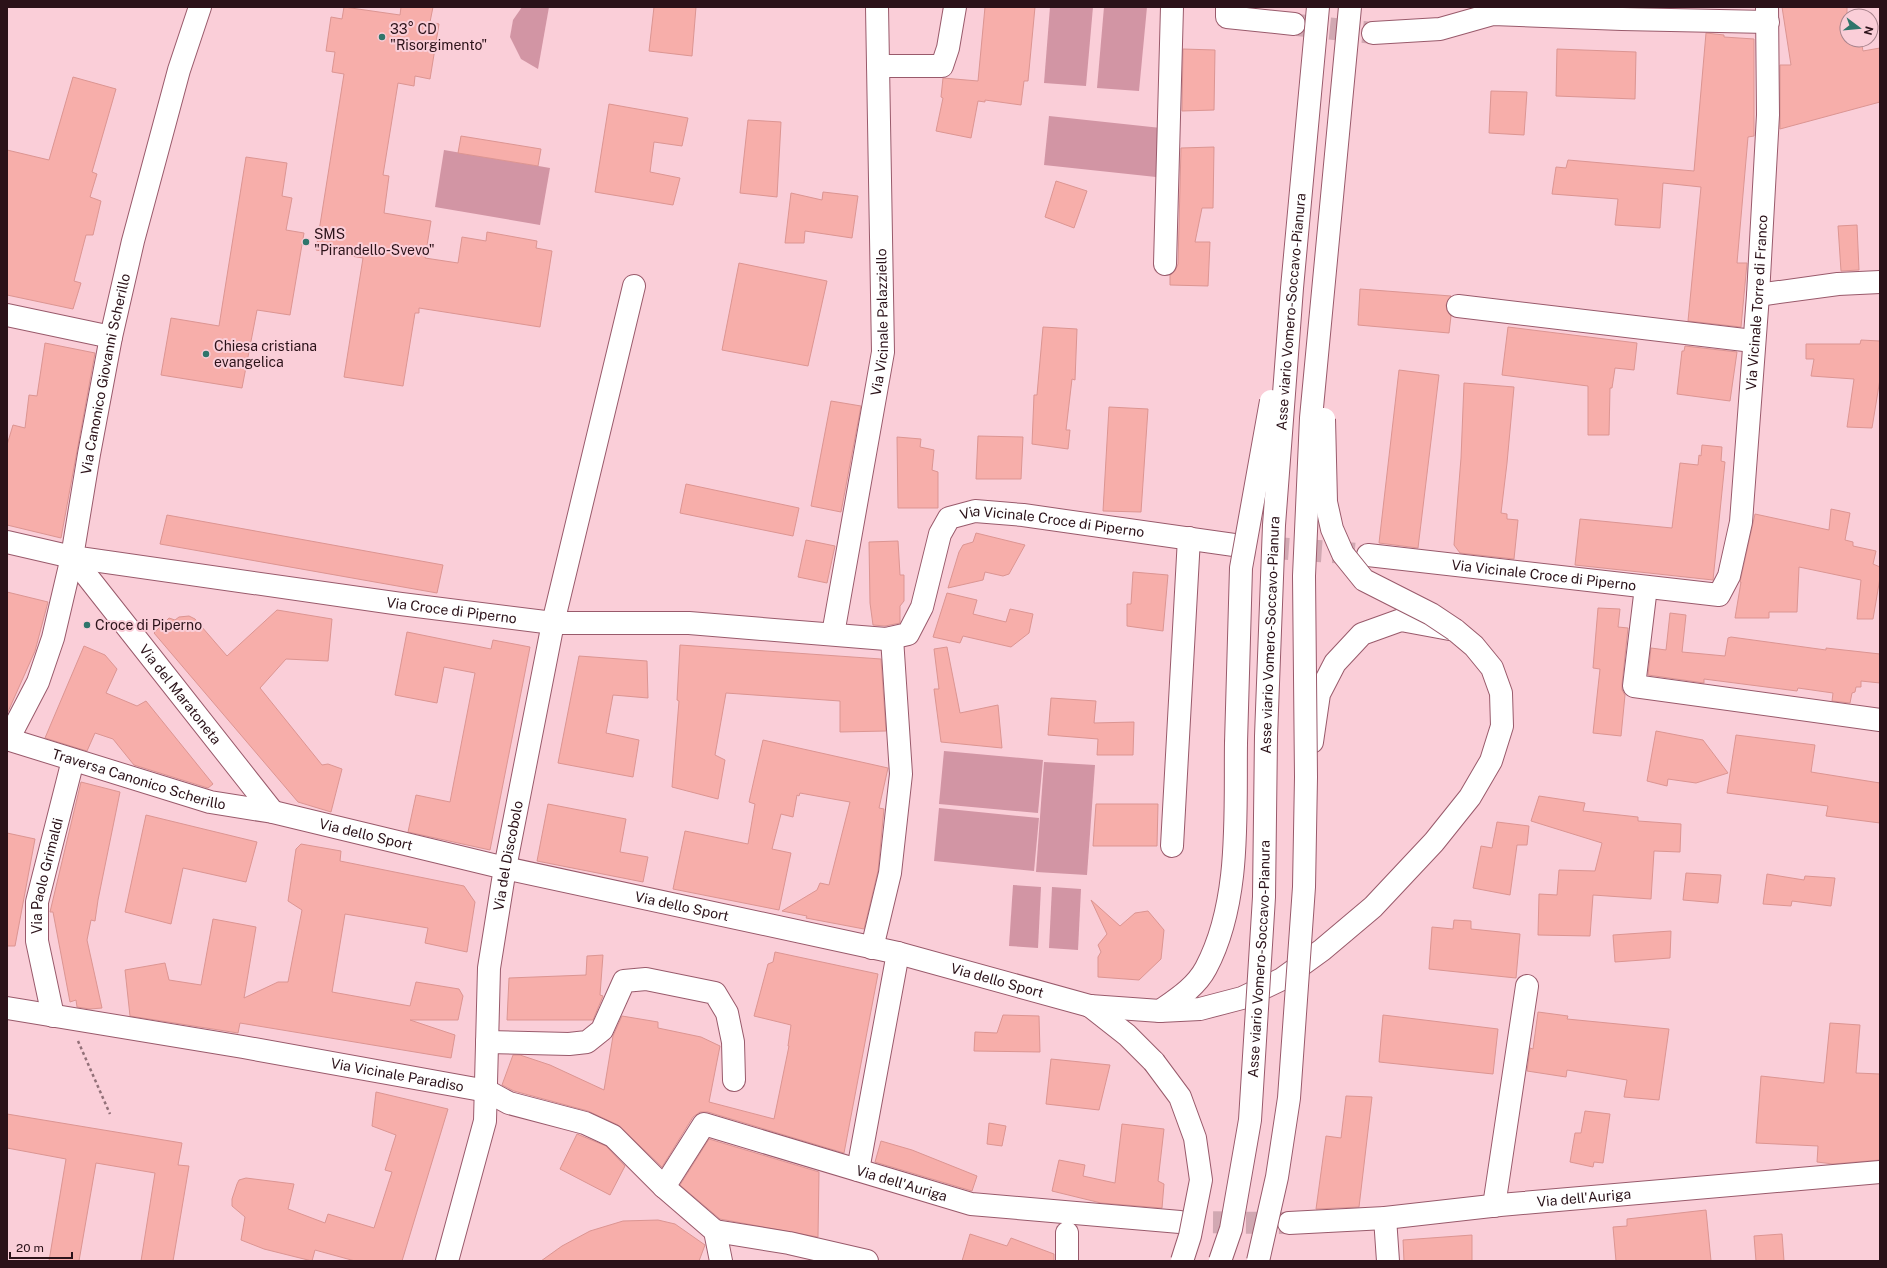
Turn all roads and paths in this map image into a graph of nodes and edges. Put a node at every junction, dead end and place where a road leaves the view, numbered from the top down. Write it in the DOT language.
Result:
graph roads {
  1 [pos="200,7"];
  2 [pos="877,7"];
  3 [pos="954,7"];
  4 [pos="1172,7"];
  5 [pos="1227,7"];
  6 [pos="1318,7"];
  7 [pos="1350,7"];
  8 [pos="1767,14"];
  9 [pos="1294,24"];
  10 [pos="1373,32"];
  11 [pos="878,66"];
  12 [pos="1165,264"];
  13 [pos="1880,282"];
  14 [pos="634,286"];
  15 [pos="1292,288"];
  16 [pos="1758,295"];
  17 [pos="1458,306"];
  18 [pos="7,315"];
  19 [pos="1321,318"];
  20 [pos="111,337"];
  21 [pos="1753,341"];
  22 [pos="1189,538"];
  23 [pos="7,542"];
  24 [pos="1234,545"];
  25 [pos="1368,555"];
  26 [pos="72,557"];
  27 [pos="1646,587"];
  28 [pos="1719,595"];
  29 [pos="552,623"];
  30 [pos="1455,630"];
  31 [pos="833,634"];
  32 [pos="892,638"];
  33 [pos="1880,720"];
  34 [pos="7,738"];
  35 [pos="73,760"];
  36 [pos="1306,777"];
  37 [pos="274,812"];
  38 [pos="1172,846"];
  39 [pos="505,868"];
  40 [pos="872,948"];
  41 [pos="898,953"];
  42 [pos="1527,986"];
  43 [pos="1090,1006"];
  44 [pos="7,1008"];
  45 [pos="1160,1012"];
  46 [pos="61,1018"];
  47 [pos="487,1042"];
  48 [pos="734,1080"];
  49 [pos="487,1091"];
  50 [pos="110,1114"];
  51 [pos="858,1170"];
  52 [pos="1880,1172"];
  53 [pos="664,1187"];
  54 [pos="1494,1206"];
  55 [pos="1385,1218"];
  56 [pos="1180,1222"];
  57 [pos="1289,1223"];
  58 [pos="715,1231"];
  59 [pos="1067,1232"];
  60 [pos="447,1261"];
  61 [pos="720,1261"];
  62 [pos="867,1261"];
  63 [pos="1067,1261"];
  64 [pos="1182,1261"];
  65 [pos="1220,1261"];
  66 [pos="1258,1261"];
  67 [pos="1388,1261"];
  1 -- 20 [label="main road, Via Canonico Giovanni Scherillo"];
  2 -- 11 [label="main road, Via Vicinale Palazziello"];
  3 -- 11 [label="main road"];
  4 -- 12 [label="main road"];
  5 -- 9 [label="main road"];
  6 -- 15 [label="main road, Asse viario Vomero-Soccavo-Pianura, bridge"];
  7 -- 19 [label="main road, Asse viario Vomero-Soccavo-Pianura, bridge"];
  8 -- 10 [label="main road"];
  8 -- 16 [label="main road, Via Vicinale Torre di Franco"];
  11 -- 31 [label="main road, Via Vicinale Palazziello"];
  13 -- 16 [label="main road"];
  14 -- 29 [label="main road, Via del Discobolo"];
  15 -- 45 [label="main road, bridge"];
  15 -- 65 [label="main road, Asse viario Vomero-Soccavo-Pianura, bridge"];
  16 -- 21 [label="main road, Via Vicinale Torre di Franco"];
  17 -- 21 [label="main road"];
  18 -- 20 [label="main road"];
  19 -- 30 [label="main road, bridge"];
  19 -- 36 [label="main road, Asse viario Vomero-Soccavo-Pianura, bridge"];
  20 -- 26 [label="main road, Via Canonico Giovanni Scherillo"];
  21 -- 28 [label="main road, Via Vicinale Torre di Franco"];
  22 -- 24 [label="main road, Via Vicinale Croce di Piperno"];
  22 -- 32 [label="main road, Via Vicinale Croce di Piperno"];
  22 -- 38 [label="main road"];
  23 -- 26 [label="main road, Via Croce di Piperno"];
  25 -- 27 [label="main road, Via Vicinale Croce di Piperno"];
  26 -- 29 [label="main road, Via Croce di Piperno"];
  26 -- 34 [label="main road, Via Canonico Giovanni Scherillo"];
  26 -- 37 [label="main road, Via del Maratoneta"];
  27 -- 28 [label="main road, Via Vicinale Croce di Piperno"];
  27 -- 33 [label="main road"];
  29 -- 31 [label="main road, Via Croce di Piperno"];
  29 -- 39 [label="main road, Via del Discobolo"];
  30 -- 36 [label="main road, bridge"];
  30 -- 45 [label="main road"];
  31 -- 32 [label="main road, Via Vicinale Croce di Piperno"];
  32 -- 40 [label="main road"];
  34 -- 35 [label="main road, Traversa Canonico Scherillo"];
  35 -- 37 [label="main road, Traversa Canonico Scherillo"];
  35 -- 46 [label="main road, Via Paolo Grimaldi"];
  36 -- 66 [label="main road, Asse viario Vomero-Soccavo-Pianura, bridge"];
  37 -- 39 [label="main road, Via dello Sport"];
  39 -- 40 [label="main road, Via dello Sport"];
  39 -- 47 [label="main road, Via del Discobolo"];
  40 -- 41 [label="main road, Via dello Sport"];
  41 -- 43 [label="main road, Via dello Sport"];
  41 -- 51 [label="main road"];
  42 -- 54 [label="main road"];
  43 -- 45 [label="main road"];
  43 -- 64 [label="main road, bridge"];
  44 -- 46 [label="main road, Via Vicinale Paradiso"];
  46 -- 49 [label="main road, Via Vicinale Paradiso"];
  46 -- 50 [label="path"];
  47 -- 48 [label="main road"];
  47 -- 49 [label="main road, Via del Discobolo"];
  49 -- 53 [label="main road, Via Vicinale Paradiso"];
  49 -- 60 [label="main road, Via del Discobolo"];
  51 -- 53 [label="main road, Via dell'Auriga"];
  51 -- 56 [label="main road, Via dell'Auriga"];
  52 -- 54 [label="main road, Via dell'Auriga"];
  53 -- 58 [label="main road, Via Vicinale Paradiso"];
  54 -- 55 [label="main road, Via dell'Auriga"];
  55 -- 57 [label="main road, Via dell'Auriga"];
  55 -- 67 [label="main road"];
  58 -- 61 [label="main road"];
  58 -- 62 [label="main road"];
  59 -- 63 [label="main road"];
}
